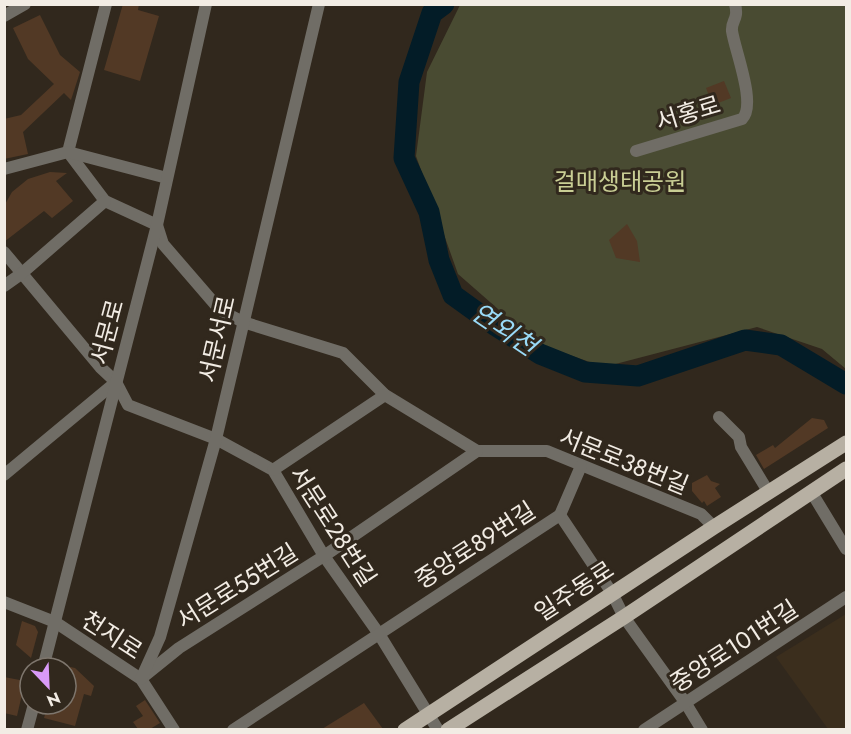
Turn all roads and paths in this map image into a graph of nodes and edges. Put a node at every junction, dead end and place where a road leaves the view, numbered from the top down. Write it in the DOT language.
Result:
graph roads {
  1 [pos="25,4"];
  2 [pos="106,4"];
  3 [pos="206,4"];
  4 [pos="319,4"];
  5 [pos="735,4"];
  6 [pos="5,15"];
  7 [pos="636,151"];
  8 [pos="68,152"];
  9 [pos="4,169"];
  10 [pos="167,178"];
  11 [pos="105,201"];
  12 [pos="157,225"];
  13 [pos="4,252"];
  14 [pos="21,274"];
  15 [pos="4,286"];
  16 [pos="243,322"];
  17 [pos="116,382"];
  18 [pos="385,395"];
  19 [pos="719,417"];
  20 [pos="216,439"];
  21 [pos="846,443"];
  22 [pos="477,451"];
  23 [pos="581,466"];
  24 [pos="846,469"];
  25 [pos="273,470"];
  26 [pos="4,475"];
  27 [pos="769,493"];
  28 [pos="812,493"];
  29 [pos="560,515"];
  30 [pos="714,527"];
  31 [pos="846,549"];
  32 [pos="324,556"];
  33 [pos="612,593"];
  34 [pos="846,597"];
  35 [pos="4,602"];
  36 [pos="624,617"];
  37 [pos="55,622"];
  38 [pos="379,634"];
  39 [pos="46,656"];
  40 [pos="141,679"];
  41 [pos="685,702"];
  42 [pos="428,714"];
  43 [pos="174,729"];
  44 [pos="233,729"];
  45 [pos="405,729"];
  46 [pos="438,729"];
  47 [pos="448,729"];
  48 [pos="644,729"];
  49 [pos="702,729"];
  1 -- 6 [label="street"];
  2 -- 8 [label="street"];
  3 -- 10 [label="street, 서문로"];
  4 -- 16 [label="street, 서문서로"];
  5 -- 7 [label="street, 서홍로"];
  8 -- 9 [label="street"];
  8 -- 10 [label="street"];
  8 -- 11 [label="street"];
  10 -- 12 [label="street, 서문로"];
  11 -- 12 [label="street"];
  11 -- 14 [label="street"];
  12 -- 16 [label="street"];
  12 -- 17 [label="street, 서문로"];
  13 -- 14 [label="street, 서문로28번길"];
  14 -- 15 [label="street"];
  14 -- 17 [label="street, 서문로28번길"];
  16 -- 18 [label="street"];
  16 -- 20 [label="street, 서문서로"];
  17 -- 20 [label="street, 서문로28번길"];
  17 -- 26 [label="street"];
  17 -- 37 [label="street, 서문로"];
  18 -- 22 [label="street"];
  18 -- 25 [label="street"];
  19 -- 27 [label="street"];
  20 -- 25 [label="street, 서문로28번길"];
  20 -- 40 [label="street, 서문서로"];
  21 -- 27 [label="main road, 일주동로"];
  22 -- 23 [label="street, 서문로38번길"];
  22 -- 32 [label="street, 서문로55번길"];
  23 -- 29 [label="street, 중앙로89번길"];
  23 -- 30 [label="street, 서문로38번길"];
  24 -- 28 [label="main road, 일주동로"];
  25 -- 32 [label="street, 서문로28번길"];
  27 -- 30 [label="main road, 일주동로"];
  28 -- 31 [label="street"];
  28 -- 36 [label="main road, 일주동로"];
  29 -- 33 [label="street, 중앙로89번길"];
  29 -- 38 [label="street, 중앙로89번길"];
  30 -- 33 [label="main road, 일주동로"];
  32 -- 38 [label="street, 서문로28번길"];
  32 -- 40 [label="street, 서문로55번길"];
  33 -- 36 [label="street, 중앙로89번길"];
  33 -- 42 [label="main road, 일주동로"];
  34 -- 41 [label="street, 중앙로101번길"];
  35 -- 37 [label="street, 천지로"];
  36 -- 41 [label="street, 중앙로89번길"];
  36 -- 47 [label="main road, 일주동로"];
  37 -- 39 [label="street, 서문로"];
  37 -- 40 [label="street, 천지로"];
  38 -- 42 [label="street, 서문로28번길"];
  38 -- 44 [label="street, 중앙로89번길"];
  40 -- 43 [label="street, 천지로"];
  41 -- 48 [label="street, 중앙로101번길"];
  41 -- 49 [label="street, 중앙로89번길"];
  42 -- 45 [label="main road, 일주동로"];
  42 -- 46 [label="street, 서문로28번길"];
}
